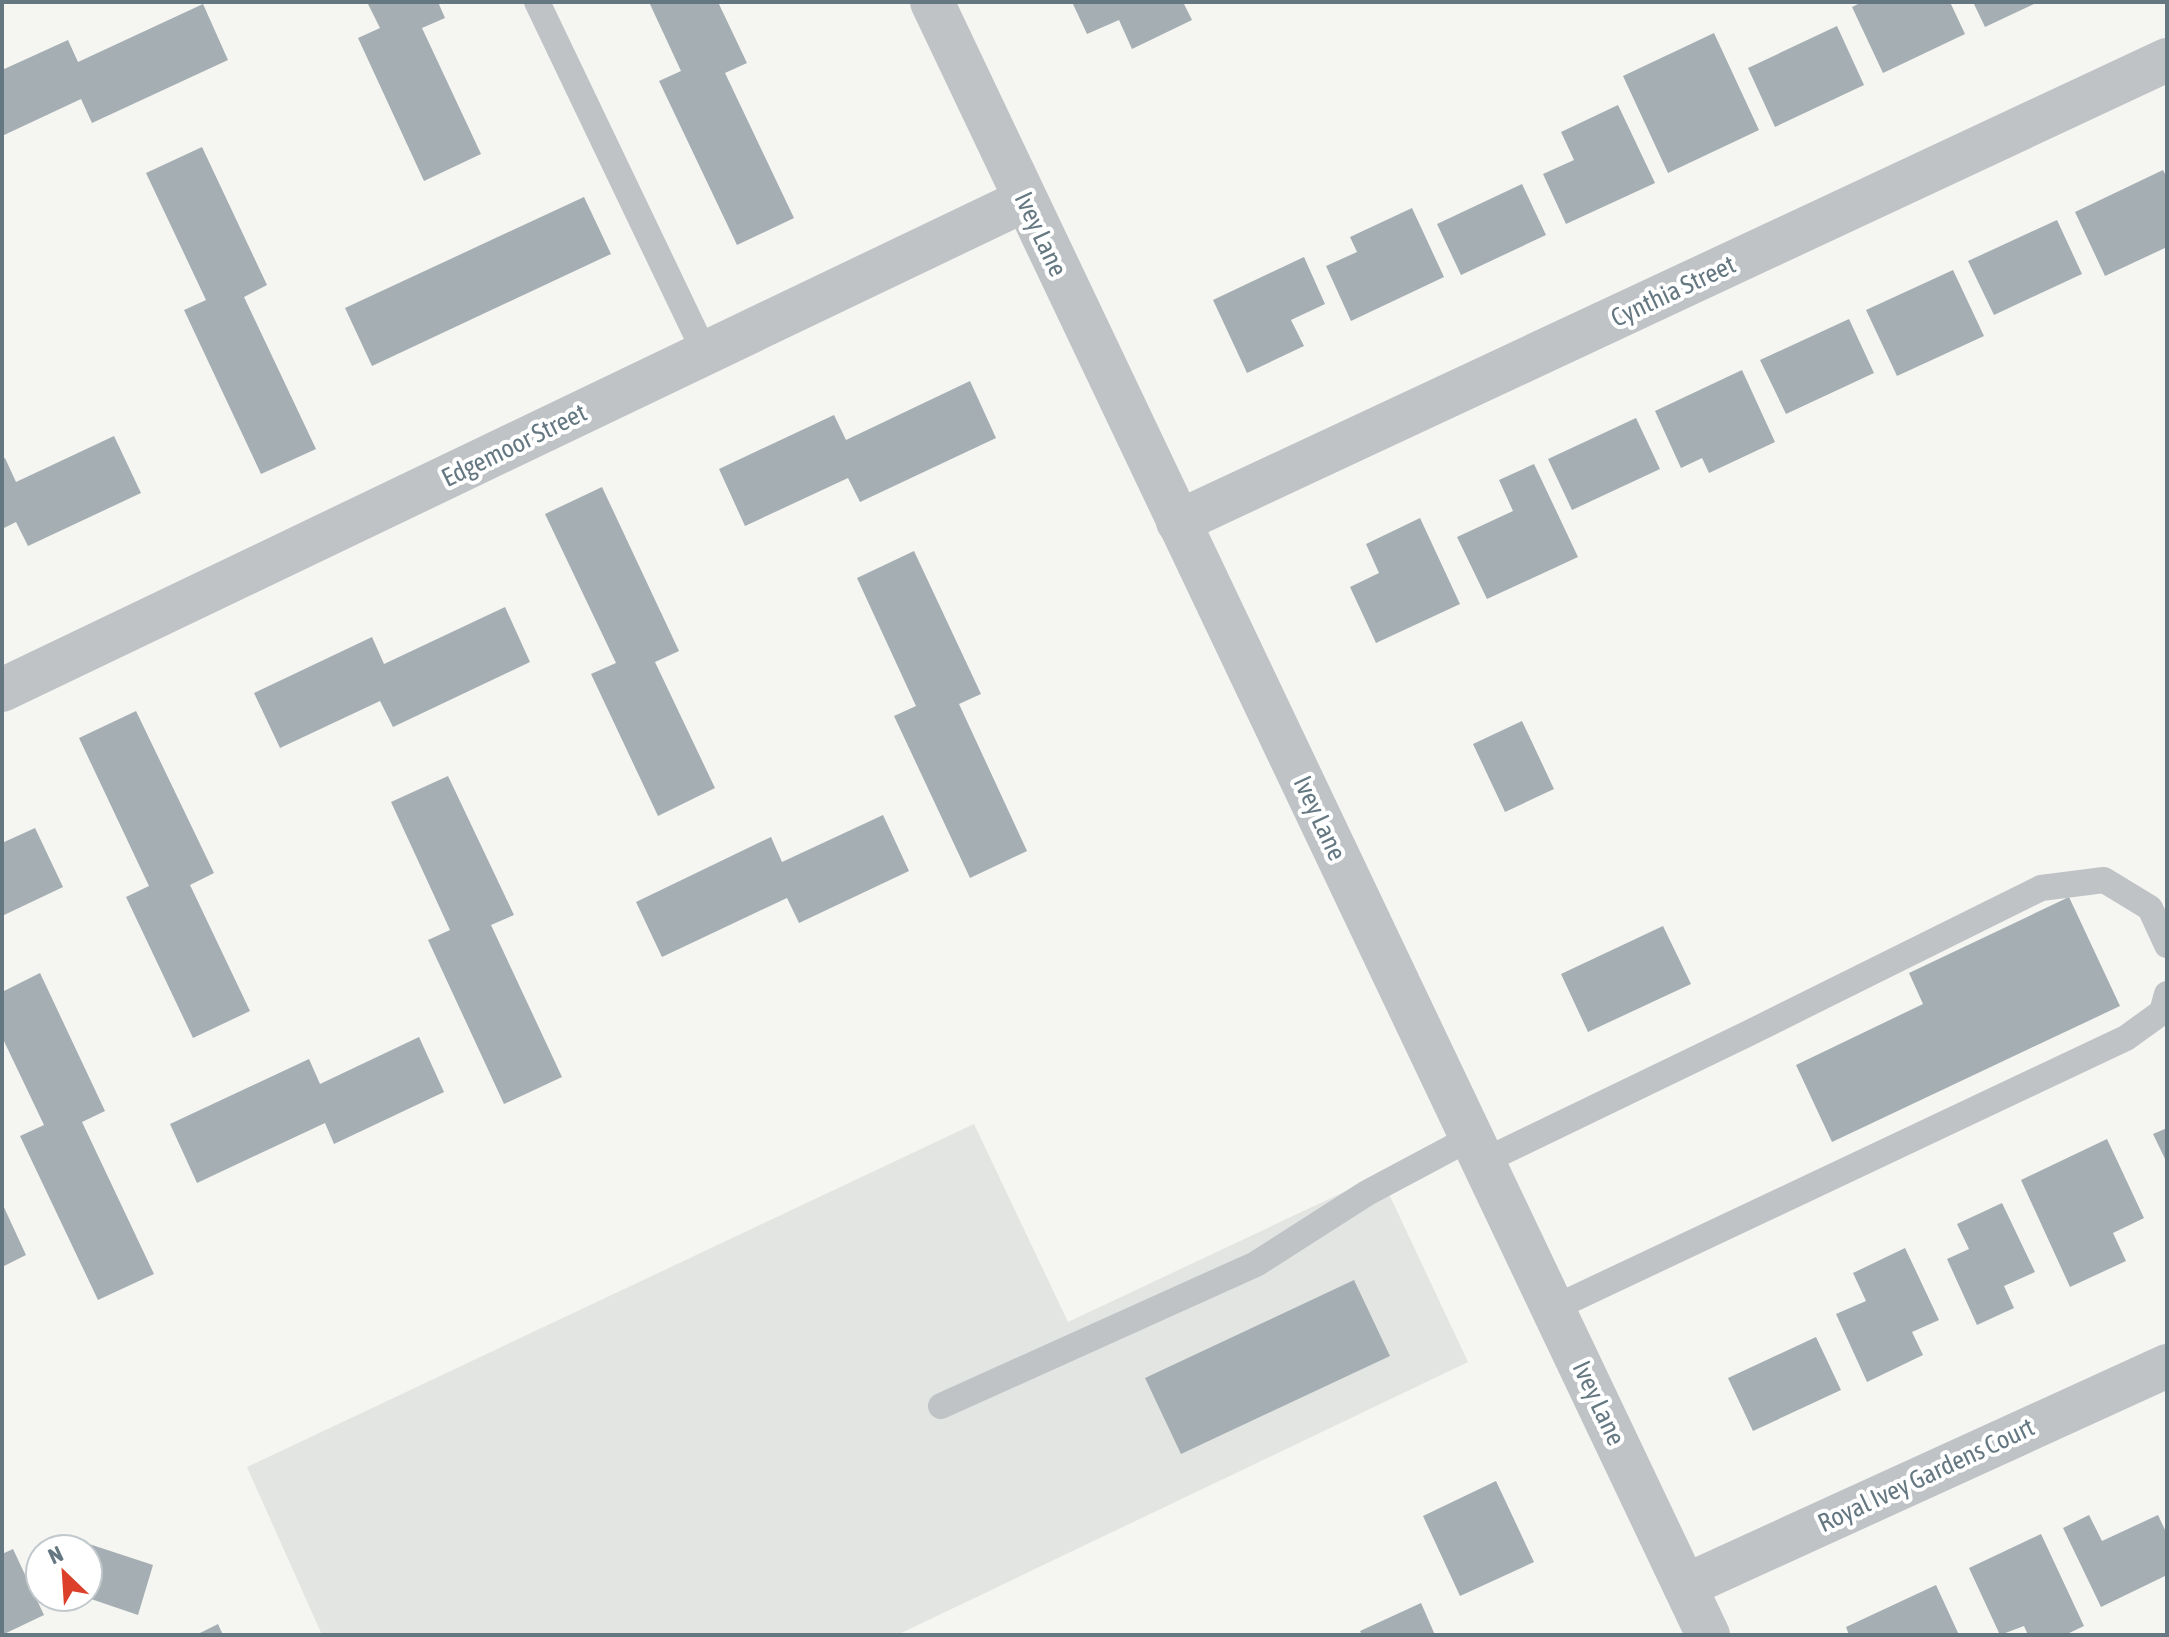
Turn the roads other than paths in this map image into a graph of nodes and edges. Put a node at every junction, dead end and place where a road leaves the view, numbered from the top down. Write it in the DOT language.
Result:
graph roads {
  1 [pos="537,2"];
  2 [pos="932,2"];
  3 [pos="2167,60"];
  4 [pos="1025,200"];
  5 [pos="705,353"];
  6 [pos="1178,522"];
  7 [pos="2,690"];
  8 [pos="2167,945"];
  9 [pos="2167,994"];
  10 [pos="1478,1149"];
  11 [pos="1554,1308"];
  12 [pos="2167,1366"];
  13 [pos="941,1406"];
  14 [pos="1685,1586"];
  15 [pos="1708,1635"];
  1 -- 5 [label="lane"];
  2 -- 4 [label="street, Ivey Lane"];
  3 -- 6 [label="street, Cynthia Street"];
  4 -- 5 [label="street, Edgemoor Street"];
  4 -- 6 [label="street, Ivey Lane"];
  5 -- 7 [label="street, Edgemoor Street"];
  6 -- 10 [label="street, Ivey Lane"];
  8 -- 10 [label="lane"];
  9 -- 11 [label="lane"];
  10 -- 11 [label="street, Ivey Lane"];
  10 -- 13 [label="lane"];
  11 -- 14 [label="street, Ivey Lane"];
  12 -- 14 [label="street, Royal Ivey Gardens Court"];
  14 -- 15 [label="street, Ivey Lane"];
}
